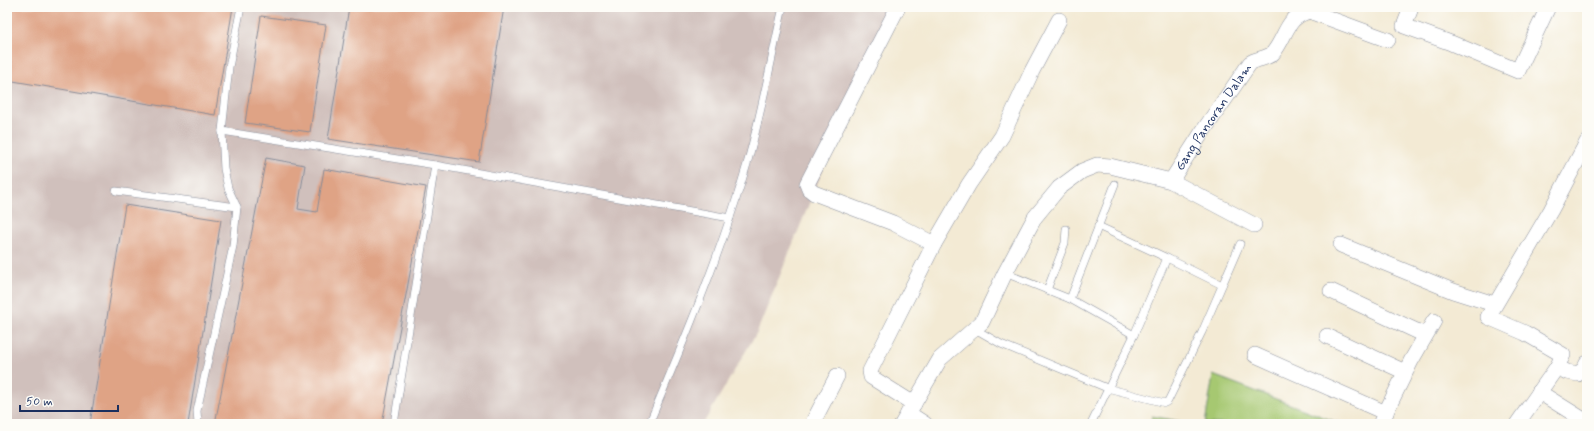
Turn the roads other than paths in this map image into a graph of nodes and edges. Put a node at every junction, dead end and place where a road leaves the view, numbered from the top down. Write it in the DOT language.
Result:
graph roads {
  1 [pos="241,7"];
  2 [pos="783,7"];
  3 [pos="898,7"];
  4 [pos="1408,7"];
  5 [pos="1548,7"];
  6 [pos="1309,9"];
  7 [pos="1059,20"];
  8 [pos="1388,40"];
  9 [pos="222,132"];
  10 [pos="1587,142"];
  11 [pos="435,165"];
  12 [pos="1171,181"];
  13 [pos="1115,184"];
  14 [pos="116,191"];
  15 [pos="237,207"];
  16 [pos="730,218"];
  17 [pos="1254,225"];
  18 [pos="1098,226"];
  19 [pos="1066,229"];
  20 [pos="934,244"];
  21 [pos="1240,244"];
  22 [pos="1341,245"];
  23 [pos="1167,258"];
  24 [pos="1005,273"];
  25 [pos="1222,285"];
  26 [pos="1048,290"];
  27 [pos="1331,291"];
  28 [pos="1070,299"];
  29 [pos="1494,304"];
  30 [pos="1434,321"];
  31 [pos="975,329"];
  32 [pos="1134,335"];
  33 [pos="1425,335"];
  34 [pos="1327,336"];
  35 [pos="1255,356"];
  36 [pos="1587,363"];
  37 [pos="1557,368"];
  38 [pos="1405,372"];
  39 [pos="837,376"];
  40 [pos="1107,388"];
  41 [pos="1539,392"];
  42 [pos="908,414"];
  43 [pos="1383,418"];
  44 [pos="1587,422"];
  45 [pos="198,424"];
  46 [pos="394,424"];
  47 [pos="649,424"];
  48 [pos="812,424"];
  49 [pos="925,424"];
  50 [pos="1091,424"];
  51 [pos="1517,424"];
  1 -- 9 [label="lane"];
  2 -- 16 [label="lane"];
  3 -- 20 [label="street"];
  4 -- 5 [label="street"];
  6 -- 8 [label="street"];
  6 -- 12 [label="street, Gang Pancoran Dalam"];
  7 -- 20 [label="street"];
  9 -- 11 [label="lane"];
  9 -- 15 [label="lane"];
  10 -- 29 [label="street"];
  11 -- 16 [label="lane"];
  11 -- 46 [label="lane"];
  12 -- 17 [label="street"];
  12 -- 24 [label="street"];
  13 -- 18 [label="lane"];
  14 -- 15 [label="lane"];
  15 -- 45 [label="lane"];
  16 -- 47 [label="lane"];
  18 -- 23 [label="lane"];
  18 -- 28 [label="lane"];
  19 -- 26 [label="lane"];
  20 -- 42 [label="street"];
  21 -- 25 [label="lane"];
  22 -- 29 [label="street"];
  23 -- 25 [label="lane"];
  23 -- 32 [label="lane"];
  24 -- 26 [label="lane"];
  24 -- 31 [label="street"];
  25 -- 40 [label="lane"];
  26 -- 28 [label="lane"];
  27 -- 33 [label="street"];
  28 -- 32 [label="lane"];
  29 -- 37 [label="street"];
  30 -- 33 [label="street"];
  31 -- 40 [label="lane"];
  31 -- 42 [label="street"];
  32 -- 40 [label="lane"];
  33 -- 38 [label="street"];
  34 -- 38 [label="street"];
  35 -- 43 [label="street"];
  36 -- 37 [label="street"];
  37 -- 41 [label="street"];
  38 -- 43 [label="street"];
  39 -- 48 [label="street"];
  40 -- 50 [label="lane"];
  41 -- 44 [label="street"];
  41 -- 51 [label="street"];
  42 -- 49 [label="street"];
}
